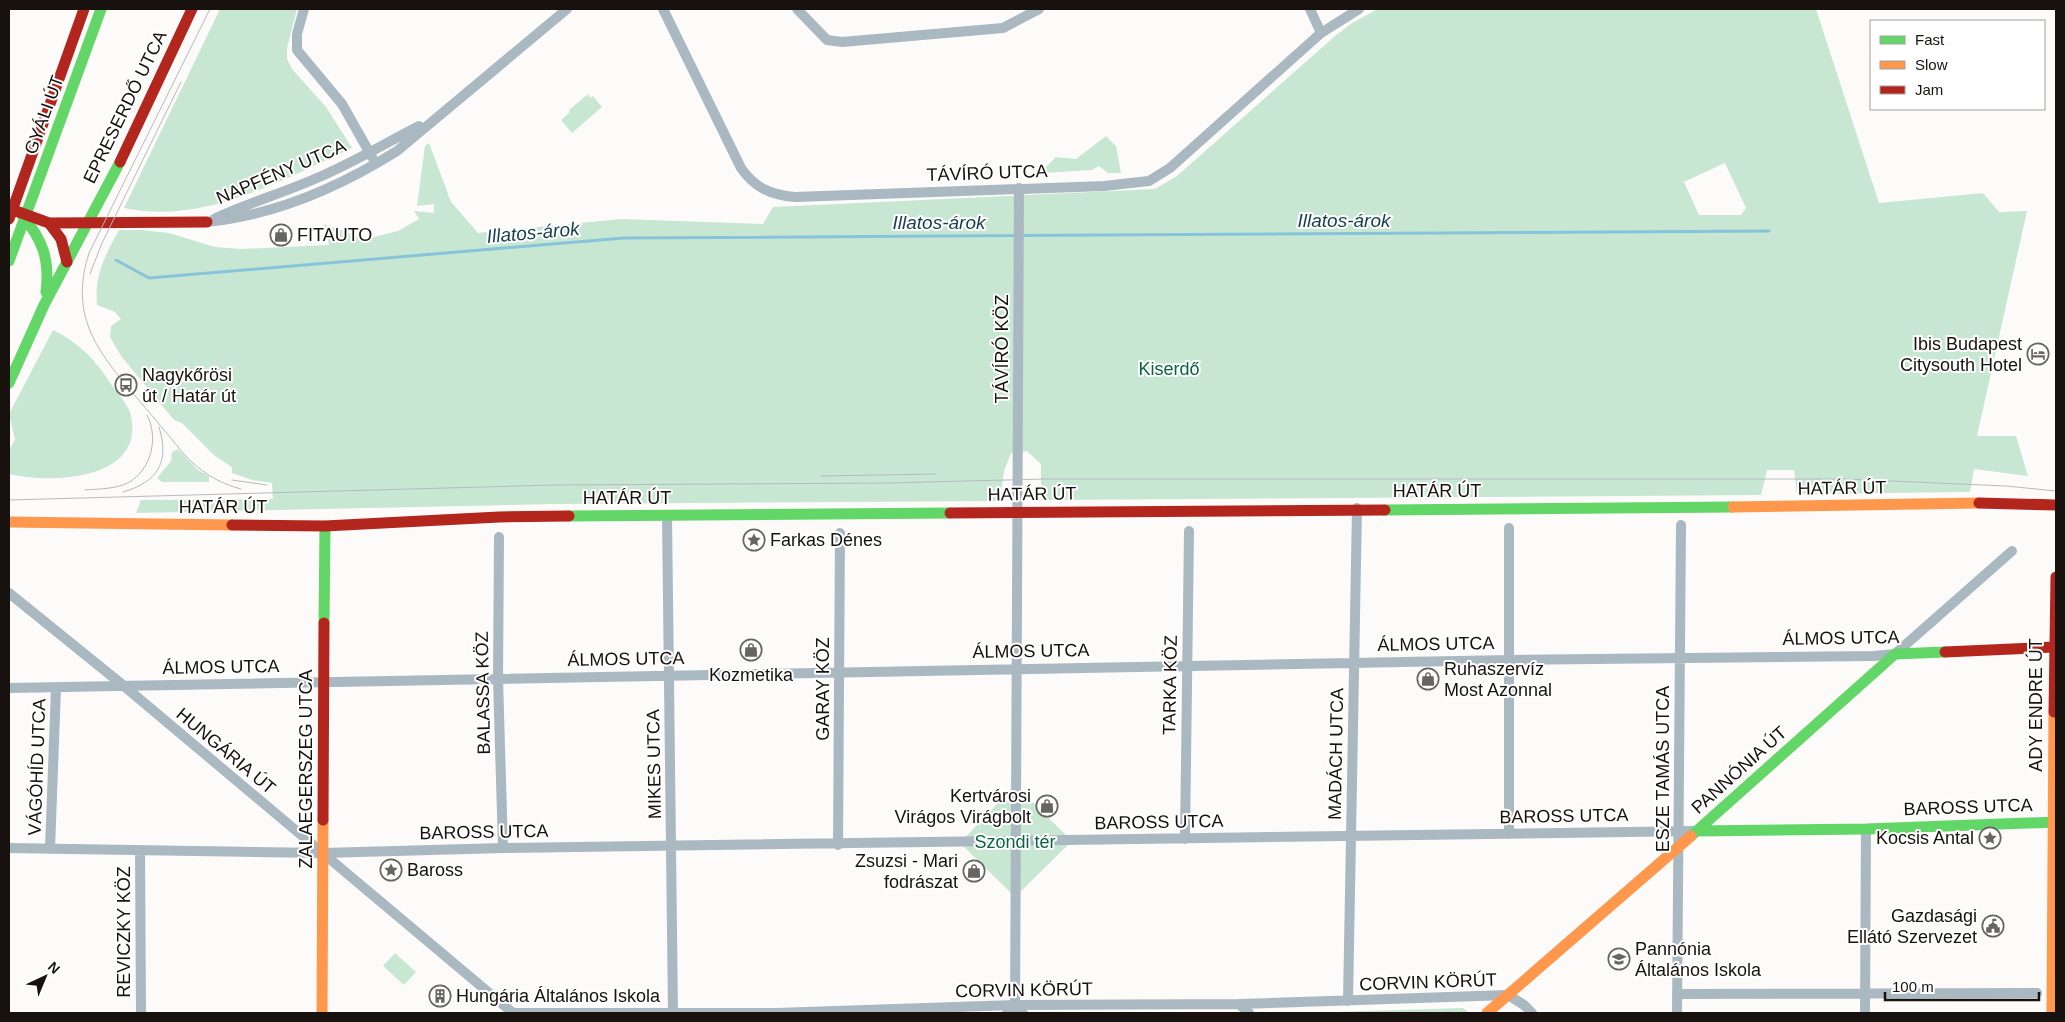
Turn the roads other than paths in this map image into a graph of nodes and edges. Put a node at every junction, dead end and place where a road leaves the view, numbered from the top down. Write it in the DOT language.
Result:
graph roads {
  1 [pos="84,9"];
  2 [pos="100,9"];
  3 [pos="113,9"];
  4 [pos="192,9"];
  5 [pos="304,9"];
  6 [pos="567,9"];
  7 [pos="663,9"];
  8 [pos="797,9"];
  9 [pos="1039,9"];
  10 [pos="1310,9"];
  11 [pos="1359,9"];
  12 [pos="1321,33"];
  13 [pos="86,50"];
  14 [pos="432,120"];
  15 [pos="369,152"];
  16 [pos="376,164"];
  17 [pos="1019,188"];
  18 [pos="12,213"];
  19 [pos="88,221"];
  20 [pos="206,222"];
  21 [pos="48,223"];
  22 [pos="9,261"];
  23 [pos="67,262"];
  24 [pos="44,306"];
  25 [pos="9,383"];
  26 [pos="2056,505"];
  27 [pos="1356,508"];
  28 [pos="1018,511"];
  29 [pos="667,516"];
  30 [pos="9,522"];
  31 [pos="1681,525"];
  32 [pos="325,526"];
  33 [pos="1509,528"];
  34 [pos="1188,531"];
  35 [pos="840,533"];
  36 [pos="499,537"];
  37 [pos="2012,551"];
  38 [pos="2056,577"];
  39 [pos="9,593"];
  40 [pos="2054,647"];
  41 [pos="1895,654"];
  42 [pos="1680,657"];
  43 [pos="1509,660"];
  44 [pos="1354,663"];
  45 [pos="1187,666"];
  46 [pos="1017,669"];
  47 [pos="839,672"];
  48 [pos="669,676"];
  49 [pos="498,679"];
  50 [pos="324,682"];
  51 [pos="124,686"];
  52 [pos="9,688"];
  53 [pos="56,688"];
  54 [pos="2055,822"];
  55 [pos="1866,829"];
  56 [pos="1679,832"];
  57 [pos="1697,832"];
  58 [pos="1509,834"];
  59 [pos="1351,836"];
  60 [pos="1185,839"];
  61 [pos="1015,842"];
  62 [pos="838,845"];
  63 [pos="1680,846"];
  64 [pos="9,848"];
  65 [pos="50,848"];
  66 [pos="503,848"];
  67 [pos="671,848"];
  68 [pos="140,850"];
  69 [pos="322,853"];
  70 [pos="2055,976"];
  71 [pos="2055,992"];
  72 [pos="1678,994"];
  73 [pos="1865,994"];
  74 [pos="2037,994"];
  75 [pos="1508,995"];
  76 [pos="1348,1001"];
  77 [pos="1239,1004"];
  78 [pos="1015,1009"];
  79 [pos="141,1013"];
  80 [pos="322,1013"];
  81 [pos="511,1013"];
  82 [pos="673,1013"];
  83 [pos="776,1013"];
  84 [pos="1007,1013"];
  85 [pos="1023,1013"];
  86 [pos="1249,1013"];
  87 [pos="1487,1013"];
  88 [pos="1532,1013"];
  89 [pos="1677,1013"];
  90 [pos="1865,1013"];
  91 [pos="2052,1013"];
  1 -- 18 [label="street, GYÁLI ÚT"];
  2 -- 13 [label="street, GYÁLI ÚT"];
  3 -- 13 [label="street"];
  4 -- 19 [label="street, EPRESERDŐ UTCA"];
  5 -- 15 [label="street, NAPFÉNY UTCA"];
  6 -- 14 [label="street, NAPFÉNY UTCA"];
  7 -- 17 [label="street, TÁVÍRÓ UTCA"];
  8 -- 9 [label="street"];
  10 -- 12 [label="street"];
  11 -- 12 [label="street, TÁVÍRÓ UTCA"];
  12 -- 17 [label="street, TÁVÍRÓ UTCA"];
  13 -- 22 [label="street, GYÁLI ÚT"];
  14 -- 15 [label="street, NAPFÉNY UTCA"];
  14 -- 16 [label="street, NAPFÉNY UTCA"];
  15 -- 16 [label="street, NAPFÉNY UTCA"];
  15 -- 20 [label="street, NAPFÉNY UTCA"];
  16 -- 20 [label="street, NAPFÉNY UTCA"];
  17 -- 28 [label="street, TÁVÍRÓ KÖZ"];
  18 -- 21 [label="street"];
  18 -- 24 [label="street"];
  19 -- 20 [label="street"];
  19 -- 21 [label="street"];
  19 -- 23 [label="street, EPRESERDŐ UTCA"];
  21 -- 23 [label="street"];
  23 -- 24 [label="street, EPRESERDŐ UTCA"];
  24 -- 25 [label="street"];
  26 -- 27 [label="street, HATÁR ÚT"];
  27 -- 28 [label="street, HATÁR ÚT"];
  27 -- 44 [label="street, MADÁCH UTCA"];
  28 -- 29 [label="street, HATÁR ÚT"];
  28 -- 46 [label="street, TÁVÍRÓ KÖZ"];
  29 -- 32 [label="street, HATÁR ÚT"];
  29 -- 48 [label="street, MIKES UTCA"];
  30 -- 32 [label="street, HATÁR ÚT"];
  31 -- 42 [label="street, ESZE TAMÁS UTCA"];
  32 -- 50 [label="street, ZALAEGERSZEG UTCA"];
  33 -- 43 [label="street"];
  34 -- 45 [label="street, TARKA KÖZ"];
  35 -- 47 [label="street, GARAY KÖZ"];
  36 -- 49 [label="street, BALASSA KÖZ"];
  37 -- 41 [label="street, PANNÓNIA ÚT"];
  38 -- 40 [label="street, ADY ENDRE ÚT"];
  39 -- 51 [label="street, HUNGÁRIA ÚT"];
  40 -- 41 [label="street, ÁLMOS UTCA"];
  40 -- 54 [label="street, ADY ENDRE ÚT"];
  41 -- 42 [label="street, ÁLMOS UTCA"];
  41 -- 57 [label="street, PANNÓNIA ÚT"];
  42 -- 43 [label="street, ÁLMOS UTCA"];
  42 -- 56 [label="street, ESZE TAMÁS UTCA"];
  43 -- 44 [label="street, ÁLMOS UTCA"];
  43 -- 58 [label="street"];
  44 -- 45 [label="street, ÁLMOS UTCA"];
  44 -- 59 [label="street, MADÁCH UTCA"];
  45 -- 46 [label="street, ÁLMOS UTCA"];
  45 -- 60 [label="street, TARKA KÖZ"];
  46 -- 47 [label="street, ÁLMOS UTCA"];
  46 -- 61 [label="street, TÁVÍRÓ KÖZ"];
  47 -- 48 [label="street, ÁLMOS UTCA"];
  47 -- 62 [label="street, GARAY KÖZ"];
  48 -- 49 [label="street, ÁLMOS UTCA"];
  48 -- 67 [label="street, MIKES UTCA"];
  49 -- 50 [label="street, ÁLMOS UTCA"];
  49 -- 66 [label="street, BALASSA KÖZ"];
  50 -- 51 [label="street, ÁLMOS UTCA"];
  50 -- 69 [label="street, ZALAEGERSZEG UTCA"];
  51 -- 53 [label="street, ÁLMOS UTCA"];
  51 -- 69 [label="street, HUNGÁRIA ÚT"];
  52 -- 53 [label="street, ÁLMOS UTCA"];
  53 -- 65 [label="street, VÁGÓHÍD UTCA"];
  54 -- 55 [label="street, BAROSS UTCA"];
  54 -- 70 [label="street, ADY ENDRE ÚT"];
  55 -- 57 [label="street, BAROSS UTCA"];
  55 -- 73 [label="street"];
  56 -- 57 [label="street, BAROSS UTCA"];
  56 -- 58 [label="street, BAROSS UTCA"];
  56 -- 63 [label="street, ESZE TAMÁS UTCA"];
  57 -- 63 [label="street, PANNÓNIA ÚT"];
  58 -- 59 [label="street, BAROSS UTCA"];
  59 -- 60 [label="street, BAROSS UTCA"];
  59 -- 76 [label="street, MADÁCH UTCA"];
  60 -- 61 [label="street, BAROSS UTCA"];
  61 -- 62 [label="street, BAROSS UTCA"];
  61 -- 78 [label="street"];
  62 -- 67 [label="street, BAROSS UTCA"];
  63 -- 72 [label="street, ESZE TAMÁS UTCA"];
  63 -- 75 [label="street, PANNÓNIA ÚT"];
  64 -- 65 [label="street, BAROSS UTCA"];
  65 -- 68 [label="street, BAROSS UTCA"];
  66 -- 67 [label="street, BAROSS UTCA"];
  66 -- 69 [label="street, BAROSS UTCA"];
  67 -- 82 [label="street, MIKES UTCA"];
  68 -- 69 [label="street, BAROSS UTCA"];
  68 -- 79 [label="street, REVICZKY KÖZ"];
  69 -- 80 [label="street, ZALAEGERSZEG UTCA"];
  69 -- 81 [label="street, HUNGÁRIA ÚT"];
  70 -- 71 [label="street, ADY ENDRE ÚT"];
  71 -- 91 [label="street, ADY ENDRE ÚT"];
  72 -- 73 [label="street"];
  72 -- 89 [label="street, ESZE TAMÁS UTCA"];
  73 -- 74 [label="street"];
  73 -- 90 [label="street"];
  75 -- 76 [label="street, CORVIN KÖRÚT"];
  75 -- 87 [label="street, PANNÓNIA ÚT"];
  75 -- 88 [label="street, CORVIN KÖRÚT"];
  76 -- 77 [label="street, CORVIN KÖRÚT"];
  77 -- 78 [label="street, CORVIN KÖRÚT"];
  77 -- 86 [label="street"];
  78 -- 83 [label="street, CORVIN KÖRÚT"];
  78 -- 84 [label="street"];
  78 -- 85 [label="street"];
  81 -- 82 [label="street, CORVIN KÖRÚT"];
  82 -- 83 [label="street, CORVIN KÖRÚT"];
}
